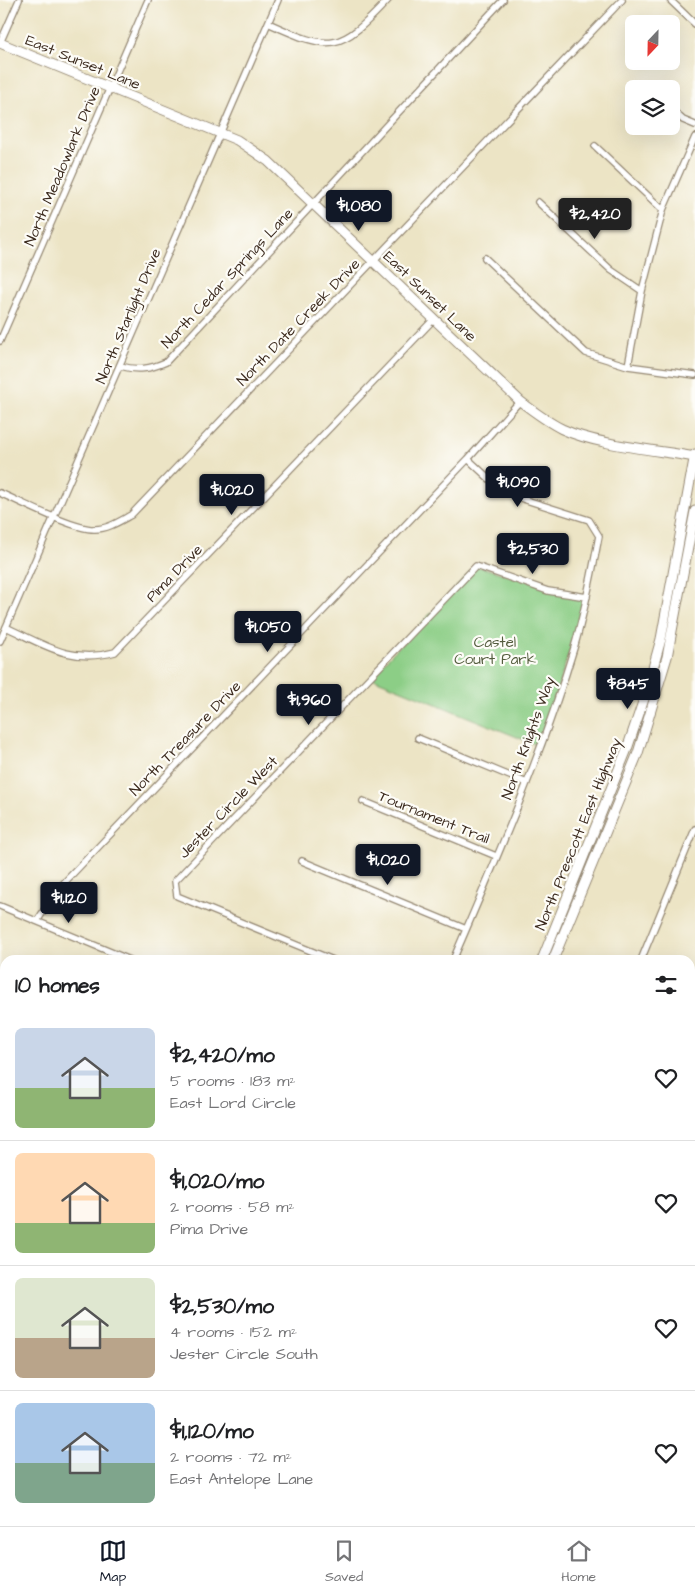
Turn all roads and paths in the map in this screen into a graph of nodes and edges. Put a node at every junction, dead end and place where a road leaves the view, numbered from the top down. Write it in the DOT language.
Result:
graph roads {
  1 [pos="19,0"];
  2 [pos="148,0"];
  3 [pos="278,0"];
  4 [pos="388,0"];
  5 [pos="503,0"];
  6 [pos="622,0"];
  7 [pos="670,0"];
  8 [pos="268,23"];
  9 [pos="695,24"];
  10 [pos="0,43"];
  11 [pos="109,88"];
  12 [pos="680,118"];
  13 [pos="695,126"];
  14 [pos="220,133"];
  15 [pos="695,137"];
  16 [pos="595,146"];
  17 [pos="538,202"];
  18 [pos="312,203"];
  19 [pos="663,210"];
  20 [pos="485,258"];
  21 [pos="373,261"];
  22 [pos="642,291"];
  23 [pos="434,319"];
  24 [pos="0,341"];
  25 [pos="120,366"];
  26 [pos="628,366"];
  27 [pos="695,375"];
  28 [pos="520,401"];
  29 [pos="695,456"];
  30 [pos="468,459"];
  31 [pos="0,493"];
  32 [pos="695,511"];
  33 [pos="55,516"];
  34 [pos="587,597"];
  35 [pos="6,627"];
  36 [pos="0,641"];
  37 [pos="644,698"];
  38 [pos="654,701"];
  39 [pos="418,738"];
  40 [pos="526,782"];
  41 [pos="363,801"];
  42 [pos="695,829"];
  43 [pos="496,856"];
  44 [pos="302,861"];
  45 [pos="572,888"];
  46 [pos="581,893"];
  47 [pos="0,906"];
  48 [pos="37,921"];
  49 [pos="466,930"];
  50 [pos="118,955"];
  51 [pos="321,955"];
  52 [pos="455,955"];
  53 [pos="544,955"];
  54 [pos="555,955"];
  55 [pos="643,955"];
  1 -- 10 [label="street"];
  2 -- 11 [label="street, North Meadowlark Drive"];
  3 -- 8 [label="street, North Starlight Drive"];
  4 -- 8 [label="street"];
  5 -- 18 [label="street, North Cedar Springs Lane"];
  6 -- 21 [label="street, North Date Creek Drive"];
  7 -- 9 [label="street"];
  8 -- 14 [label="street, North Starlight Drive"];
  10 -- 11 [label="street, East Sunset Lane"];
  11 -- 14 [label="street, East Sunset Lane"];
  11 -- 24 [label="street, North Meadowlark Drive"];
  12 -- 13 [label="street"];
  14 -- 18 [label="street, East Sunset Lane"];
  14 -- 25 [label="street, North Starlight Drive"];
  15 -- 19 [label="street"];
  16 -- 19 [label="street"];
  17 -- 22 [label="street"];
  18 -- 21 [label="street, East Sunset Lane"];
  18 -- 25 [label="street, North Cedar Springs Lane"];
  19 -- 22 [label="street"];
  20 -- 26 [label="street"];
  21 -- 23 [label="street, East Sunset Lane"];
  21 -- 33 [label="street, North Date Creek Drive"];
  22 -- 26 [label="street"];
  23 -- 28 [label="street, East Sunset Lane"];
  23 -- 35 [label="street, Pima Drive"];
  25 -- 33 [label="street, North Starlight Drive"];
  26 -- 27 [label="street"];
  28 -- 29 [label="street, East Sunset Lane"];
  28 -- 30 [label="street, North Treasure Drive"];
  29 -- 37 [label="street, North Prescott East Highway"];
  30 -- 34 [label="street, North Knights Way"];
  30 -- 48 [label="street, North Treasure Drive"];
  31 -- 33 [label="street, North Date Creek Drive"];
  32 -- 38 [label="street, North Prescott East Highway"];
  33 -- 35 [label="street, North Starlight Drive"];
  34 -- 40 [label="street, North Knights Way"];
  34 -- 51 [label="street, Jester Circle West"];
  35 -- 36 [label="street, North Starlight Drive"];
  37 -- 38 [label="street"];
  37 -- 45 [label="street, North Prescott East Highway"];
  38 -- 46 [label="street, North Prescott East Highway"];
  39 -- 40 [label="street"];
  40 -- 43 [label="street, North Knights Way"];
  41 -- 43 [label="street, Tournament Trail"];
  42 -- 55 [label="street"];
  43 -- 49 [label="street, North Knights Way"];
  44 -- 49 [label="street"];
  45 -- 46 [label="street"];
  45 -- 53 [label="street, North Prescott East Highway"];
  46 -- 54 [label="street, North Prescott East Highway"];
  47 -- 48 [label="street"];
  48 -- 50 [label="street"];
  49 -- 52 [label="street, North Knights Way"];
}
